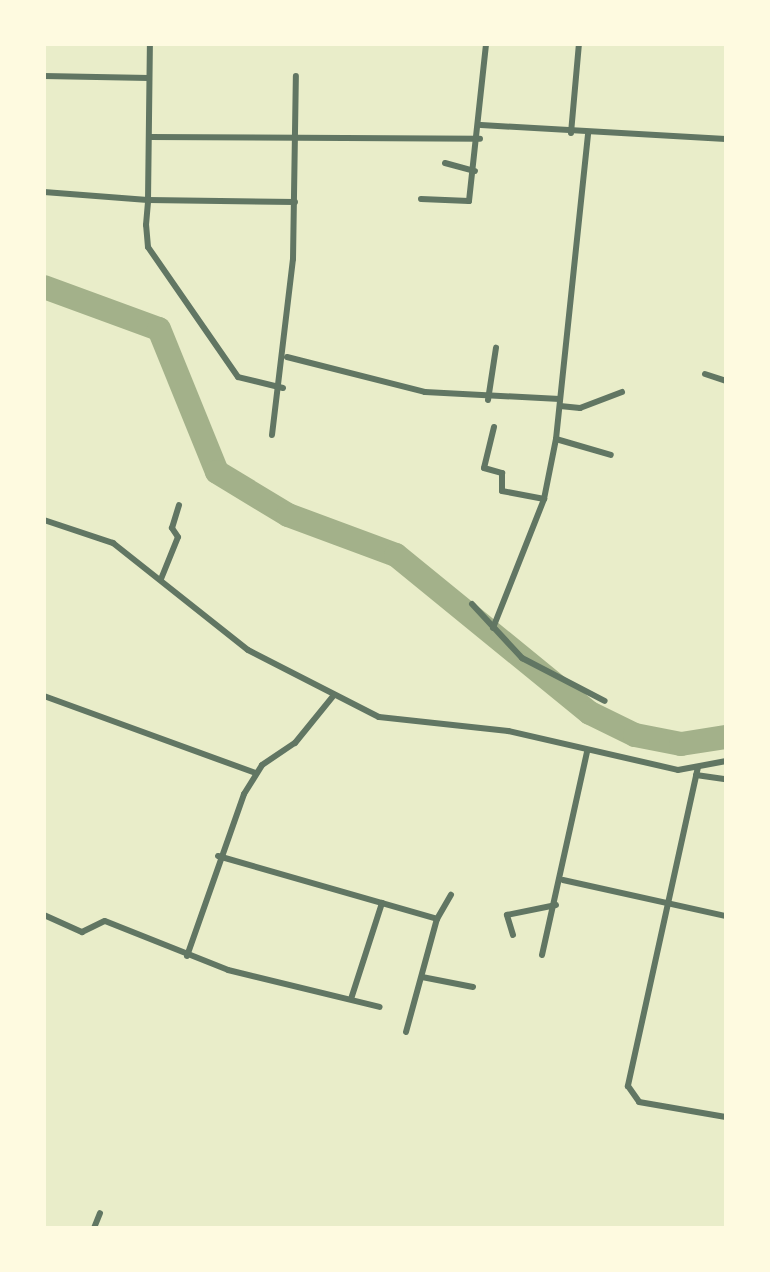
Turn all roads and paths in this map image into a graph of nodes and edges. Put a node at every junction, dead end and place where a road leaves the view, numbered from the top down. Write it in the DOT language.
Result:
graph roads {
  1 [pos="150,44"];
  2 [pos="486,44"];
  3 [pos="579,44"];
  4 [pos="44,76"];
  5 [pos="296,76"];
  6 [pos="149,78"];
  7 [pos="481,125"];
  8 [pos="571,133"];
  9 [pos="588,133"];
  10 [pos="149,137"];
  11 [pos="480,139"];
  12 [pos="726,139"];
  13 [pos="298,141"];
  14 [pos="445,163"];
  15 [pos="475,171"];
  16 [pos="44,192"];
  17 [pos="421,199"];
  18 [pos="148,200"];
  19 [pos="295,202"];
  20 [pos="496,348"];
  21 [pos="287,357"];
  22 [pos="705,374"];
  23 [pos="726,381"];
  24 [pos="283,388"];
  25 [pos="622,392"];
  26 [pos="488,400"];
  27 [pos="560,402"];
  28 [pos="494,427"];
  29 [pos="272,435"];
  30 [pos="556,439"];
  31 [pos="611,455"];
  32 [pos="544,499"];
  33 [pos="179,505"];
  34 [pos="44,520"];
  35 [pos="161,579"];
  36 [pos="472,604"];
  37 [pos="493,628"];
  38 [pos="334,695"];
  39 [pos="44,696"];
  40 [pos="605,701"];
  41 [pos="587,752"];
  42 [pos="726,761"];
  43 [pos="698,767"];
  44 [pos="256,773"];
  45 [pos="696,775"];
  46 [pos="726,779"];
  47 [pos="218,856"];
  48 [pos="563,880"];
  49 [pos="451,895"];
  50 [pos="668,899"];
  51 [pos="382,903"];
  52 [pos="556,905"];
  53 [pos="44,915"];
  54 [pos="726,916"];
  55 [pos="437,919"];
  56 [pos="513,935"];
  57 [pos="542,955"];
  58 [pos="187,956"];
  59 [pos="422,977"];
  60 [pos="473,987"];
  61 [pos="351,999"];
  62 [pos="380,1007"];
  63 [pos="406,1032"];
  64 [pos="726,1117"];
  65 [pos="100,1213"];
  66 [pos="94,1228"];
  1 -- 6 [label="street"];
  2 -- 7 [label="street"];
  3 -- 8 [label="street"];
  4 -- 6 [label="street"];
  5 -- 13 [label="street"];
  6 -- 10 [label="street"];
  7 -- 8 [label="street"];
  7 -- 11 [label="street"];
  8 -- 9 [label="street"];
  9 -- 12 [label="street"];
  9 -- 27 [label="street"];
  10 -- 13 [label="street"];
  10 -- 18 [label="street"];
  11 -- 13 [label="street"];
  11 -- 15 [label="street"];
  13 -- 19 [label="street"];
  14 -- 15 [label="street"];
  15 -- 17 [label="street"];
  16 -- 18 [label="street"];
  18 -- 19 [label="street"];
  18 -- 24 [label="street"];
  19 -- 21 [label="street"];
  20 -- 26 [label="street"];
  21 -- 24 [label="street"];
  21 -- 26 [label="street"];
  22 -- 23 [label="street"];
  24 -- 29 [label="street"];
  25 -- 27 [label="street"];
  26 -- 27 [label="street"];
  27 -- 30 [label="street"];
  28 -- 32 [label="street"];
  30 -- 31 [label="street"];
  30 -- 32 [label="street"];
  32 -- 37 [label="street"];
  33 -- 35 [label="street"];
  34 -- 35 [label="street"];
  35 -- 38 [label="street"];
  36 -- 37 [label="street"];
  37 -- 40 [label="street"];
  38 -- 41 [label="street"];
  38 -- 44 [label="street"];
  39 -- 44 [label="street"];
  41 -- 43 [label="street"];
  41 -- 48 [label="street"];
  42 -- 43 [label="street"];
  43 -- 45 [label="street"];
  44 -- 47 [label="street"];
  45 -- 46 [label="street"];
  45 -- 50 [label="street"];
  47 -- 51 [label="street"];
  47 -- 58 [label="street"];
  48 -- 50 [label="street"];
  48 -- 52 [label="street"];
  49 -- 55 [label="street"];
  50 -- 54 [label="street"];
  50 -- 64 [label="street"];
  51 -- 55 [label="street"];
  51 -- 61 [label="street"];
  52 -- 56 [label="street"];
  52 -- 57 [label="street"];
  53 -- 58 [label="street"];
  55 -- 59 [label="street"];
  58 -- 61 [label="street"];
  59 -- 60 [label="street"];
  59 -- 63 [label="street"];
  61 -- 62 [label="street"];
  65 -- 66 [label="street"];
}
